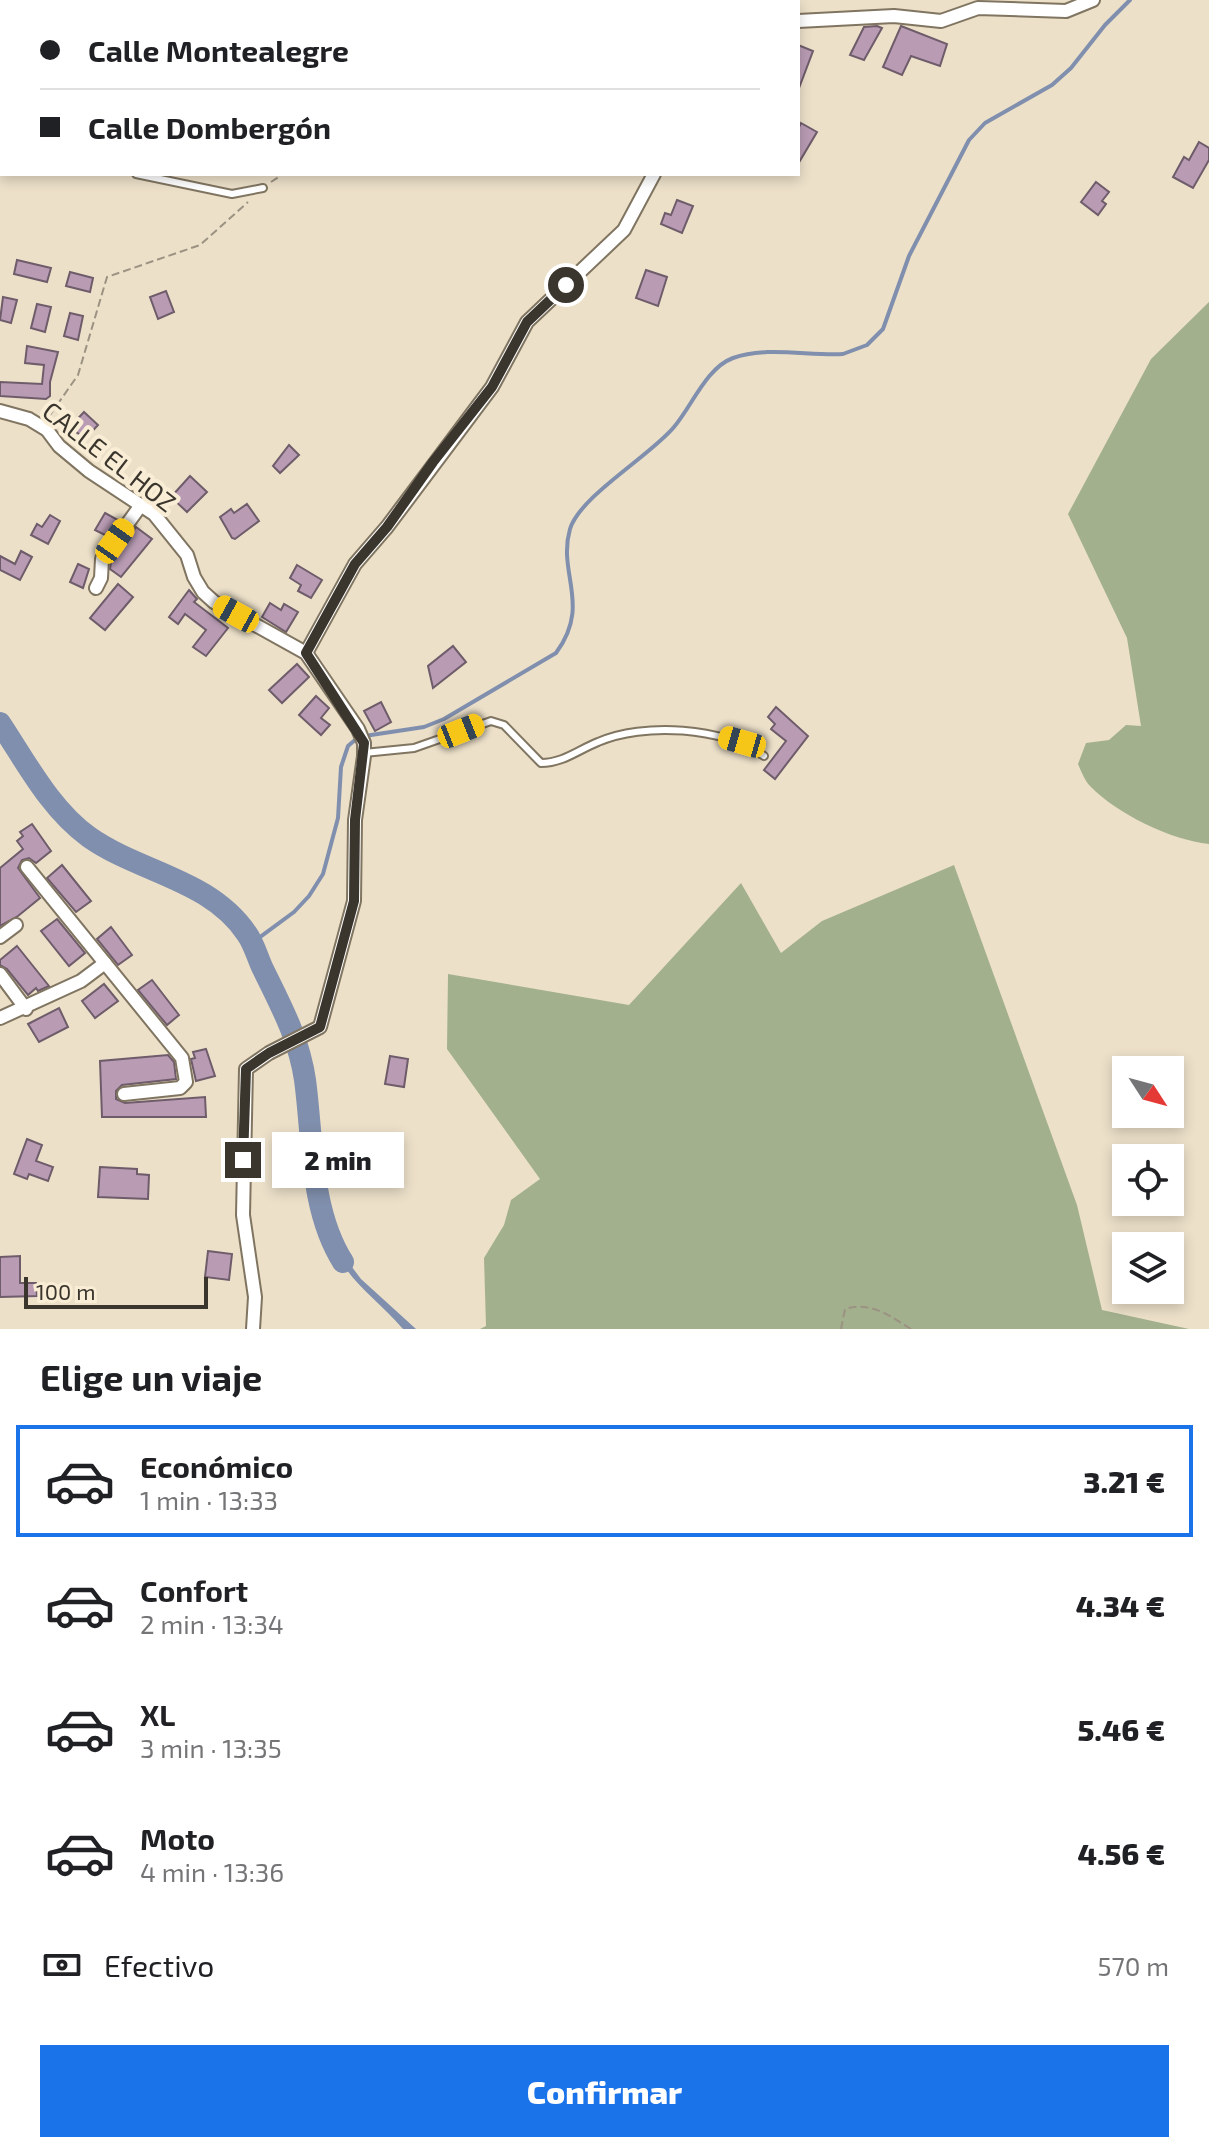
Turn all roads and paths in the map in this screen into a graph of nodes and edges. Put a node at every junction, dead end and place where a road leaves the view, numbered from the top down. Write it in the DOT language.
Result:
graph roads {
  1 [pos="1093,0"];
  2 [pos="800,21"];
  3 [pos="146,176"];
  4 [pos="280,176"];
  5 [pos="653,176"];
  6 [pos="263,188"];
  7 [pos="0,411"];
  8 [pos="41,427"];
  9 [pos="141,505"];
  10 [pos="96,588"];
  11 [pos="306,653"];
  12 [pos="364,748"];
  13 [pos="764,756"];
  14 [pos="27,867"];
  15 [pos="16,925"];
  16 [pos="0,937"];
  17 [pos="105,963"];
  18 [pos="0,974"];
  19 [pos="26,1009"];
  20 [pos="0,1018"];
  21 [pos="124,1094"];
  22 [pos="253,1329"];
  23 [pos="841,1329"];
  24 [pos="911,1329"];
  1 -- 2 [label="street"];
  3 -- 6 [label="lane"];
  4 -- 6 [label="path"];
  5 -- 11 [label="street"];
  6 -- 8 [label="path"];
  7 -- 8 [label="street, CALLE EL HOZ"];
  8 -- 9 [label="street, CALLE EL HOZ"];
  9 -- 10 [label="street"];
  9 -- 11 [label="street, CALLE EL HOZ"];
  11 -- 12 [label="street, CALLE EL HOZ"];
  12 -- 13 [label="lane"];
  12 -- 22 [label="street"];
  14 -- 17 [label="street"];
  15 -- 16 [label="street"];
  17 -- 19 [label="street"];
  17 -- 21 [label="street"];
  18 -- 19 [label="street"];
  19 -- 20 [label="street"];
  23 -- 24 [label="path"];
}
